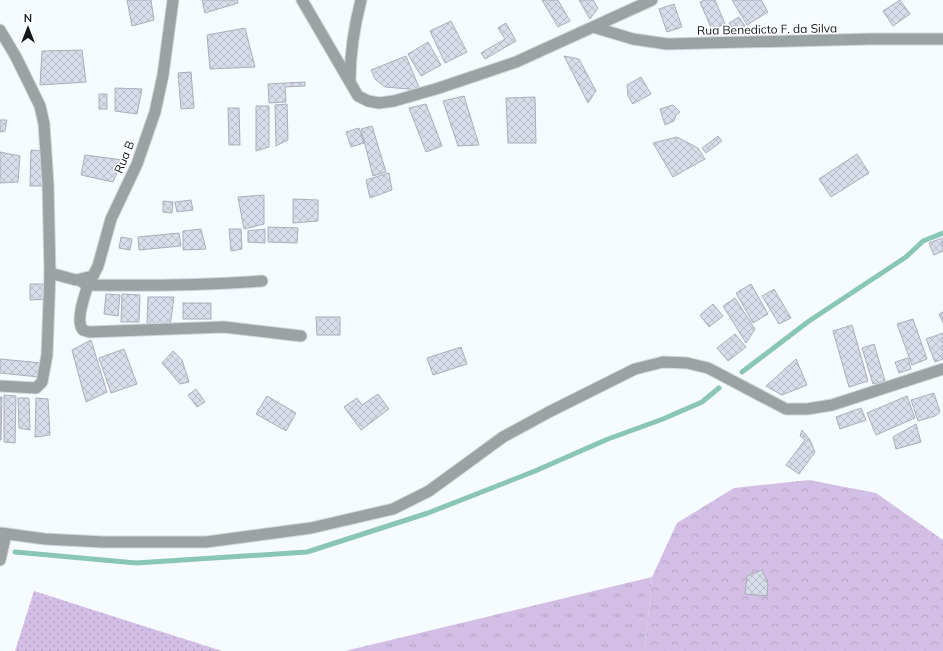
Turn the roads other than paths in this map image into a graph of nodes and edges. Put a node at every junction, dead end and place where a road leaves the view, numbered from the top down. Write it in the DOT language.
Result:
graph roads {
  1 [pos="173,0"];
  2 [pos="302,0"];
  3 [pos="361,0"];
  4 [pos="652,0"];
  5 [pos="593,27"];
  6 [pos="0,30"];
  7 [pos="943,39"];
  8 [pos="350,82"];
  9 [pos="50,273"];
  10 [pos="76,280"];
  11 [pos="262,281"];
  12 [pos="88,285"];
  13 [pos="301,336"];
  14 [pos="943,369"];
  15 [pos="0,386"];
  16 [pos="3,534"];
  17 [pos="0,560"];
  1 -- 10 [label="street, Rua B"];
  2 -- 8 [label="street"];
  3 -- 8 [label="street"];
  4 -- 5 [label="street"];
  5 -- 7 [label="street, Rua Benedicto F. da Silva"];
  5 -- 8 [label="street"];
  6 -- 9 [label="street"];
  9 -- 10 [label="street"];
  9 -- 15 [label="street"];
  10 -- 12 [label="street"];
  11 -- 12 [label="street"];
  12 -- 13 [label="street"];
  14 -- 16 [label="street"];
  16 -- 17 [label="street"];
}
